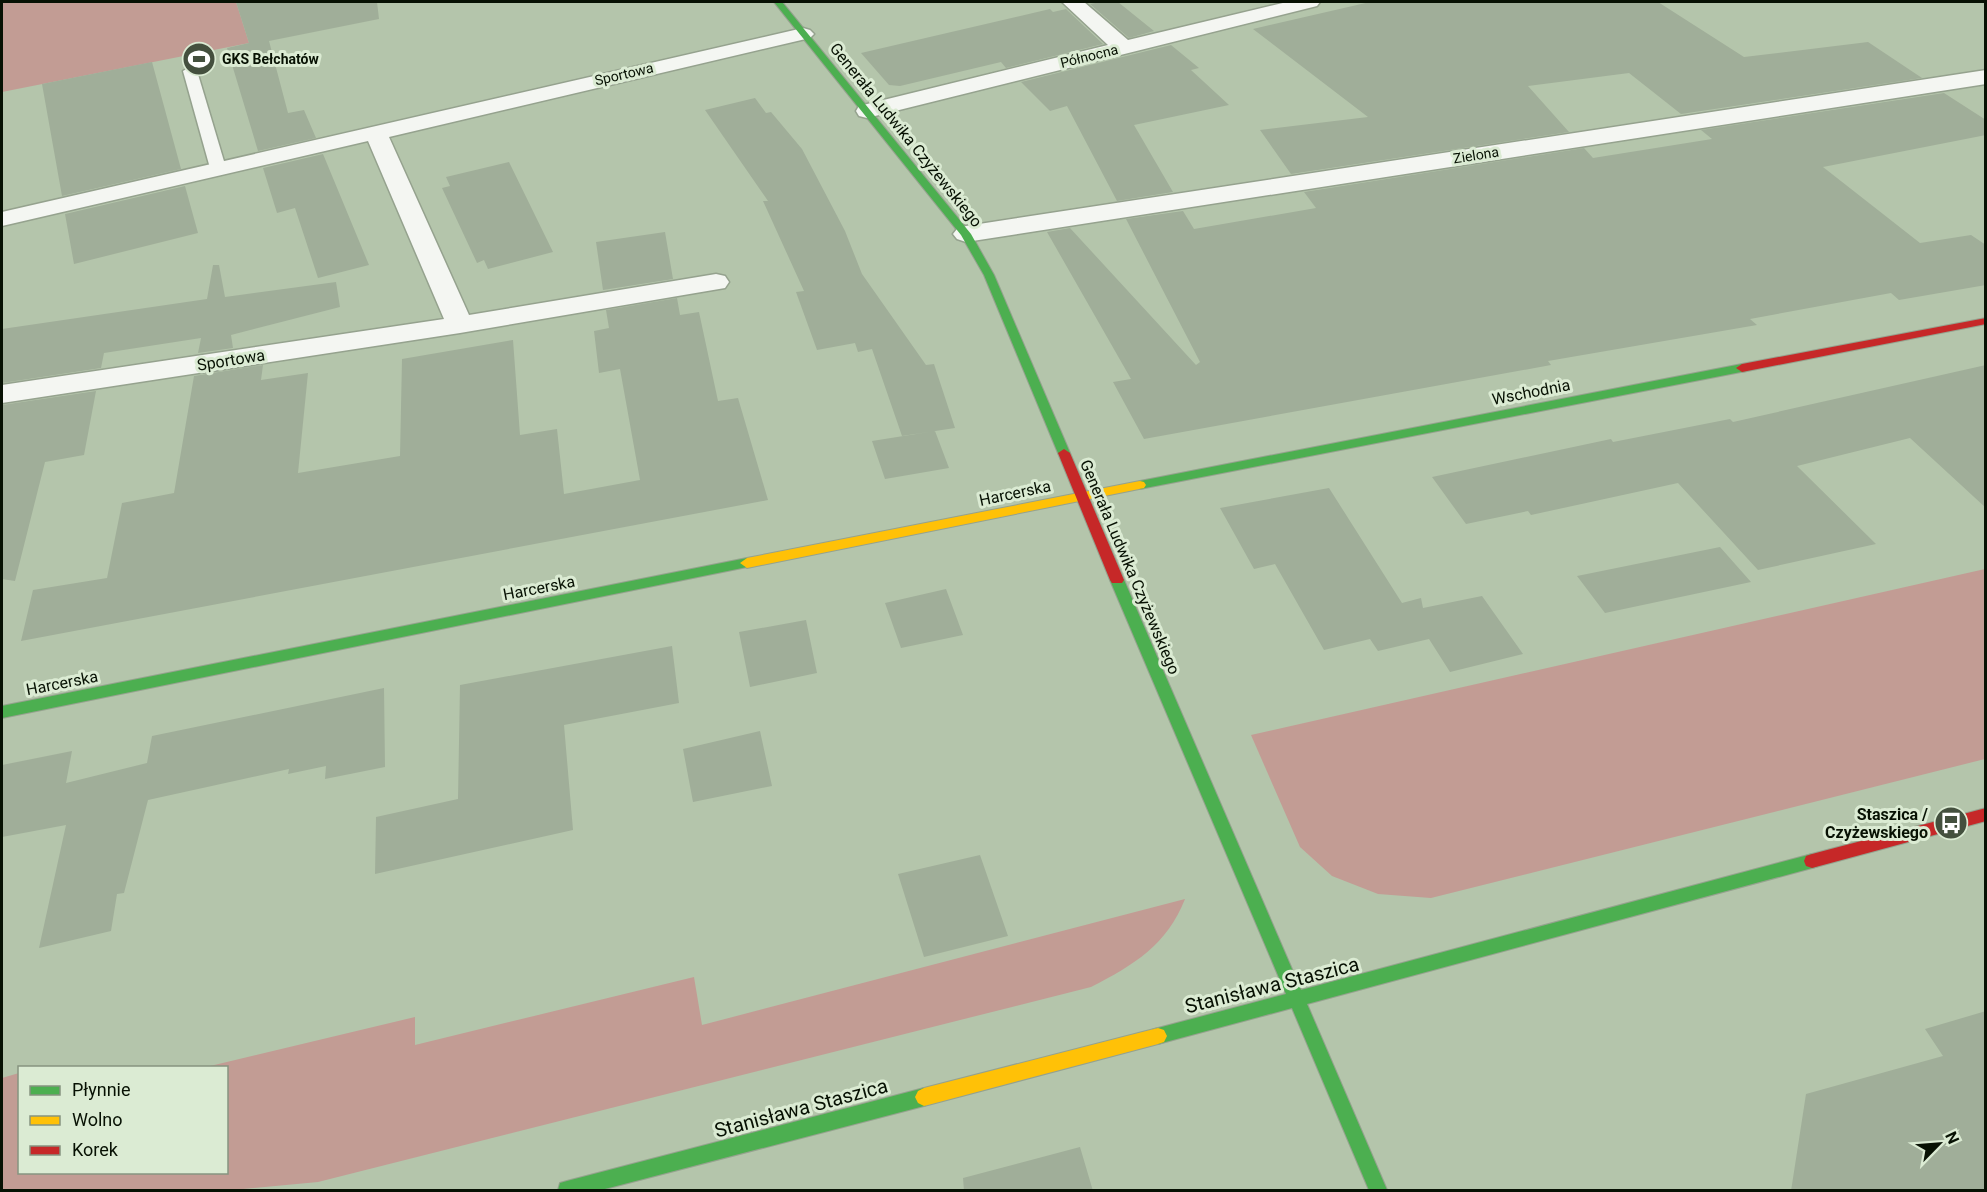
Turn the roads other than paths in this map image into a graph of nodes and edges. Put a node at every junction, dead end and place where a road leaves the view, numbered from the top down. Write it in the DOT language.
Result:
graph roads {
  1 [pos="778,2"];
  2 [pos="1072,2"];
  3 [pos="1310,2"];
  4 [pos="803,34"];
  5 [pos="1124,48"];
  6 [pos="190,71"];
  7 [pos="1986,77"];
  8 [pos="867,111"];
  9 [pos="375,131"];
  10 [pos="218,168"];
  11 [pos="2,219"];
  12 [pos="966,234"];
  13 [pos="716,282"];
  14 [pos="1986,321"];
  15 [pos="460,325"];
  16 [pos="2,394"];
  17 [pos="1082,495"];
  18 [pos="2,712"];
  19 [pos="1986,814"];
  20 [pos="1296,999"];
  21 [pos="567,1191"];
  22 [pos="1378,1191"];
  1 -- 4 [label="street, Generała Ludwika Czyżewskiego"];
  2 -- 5 [label="street"];
  3 -- 5 [label="street, Północna"];
  4 -- 8 [label="street, Generała Ludwika Czyżewskiego"];
  4 -- 9 [label="street, Sportowa"];
  5 -- 8 [label="street, Północna"];
  6 -- 10 [label="lane"];
  7 -- 12 [label="street, Zielona"];
  8 -- 12 [label="street, Generała Ludwika Czyżewskiego"];
  9 -- 10 [label="street, Sportowa"];
  9 -- 15 [label="street"];
  10 -- 11 [label="street, Sportowa"];
  12 -- 17 [label="street, Generała Ludwika Czyżewskiego"];
  13 -- 15 [label="street, Sportowa"];
  14 -- 17 [label="street, Wschodnia"];
  15 -- 16 [label="street, Sportowa"];
  17 -- 18 [label="street, Harcerska"];
  17 -- 20 [label="street, Generała Ludwika Czyżewskiego"];
  19 -- 20 [label="street, Stanisława Staszica"];
  20 -- 21 [label="street, Stanisława Staszica"];
  20 -- 22 [label="street, Generała Ludwika Czyżewskiego"];
}
